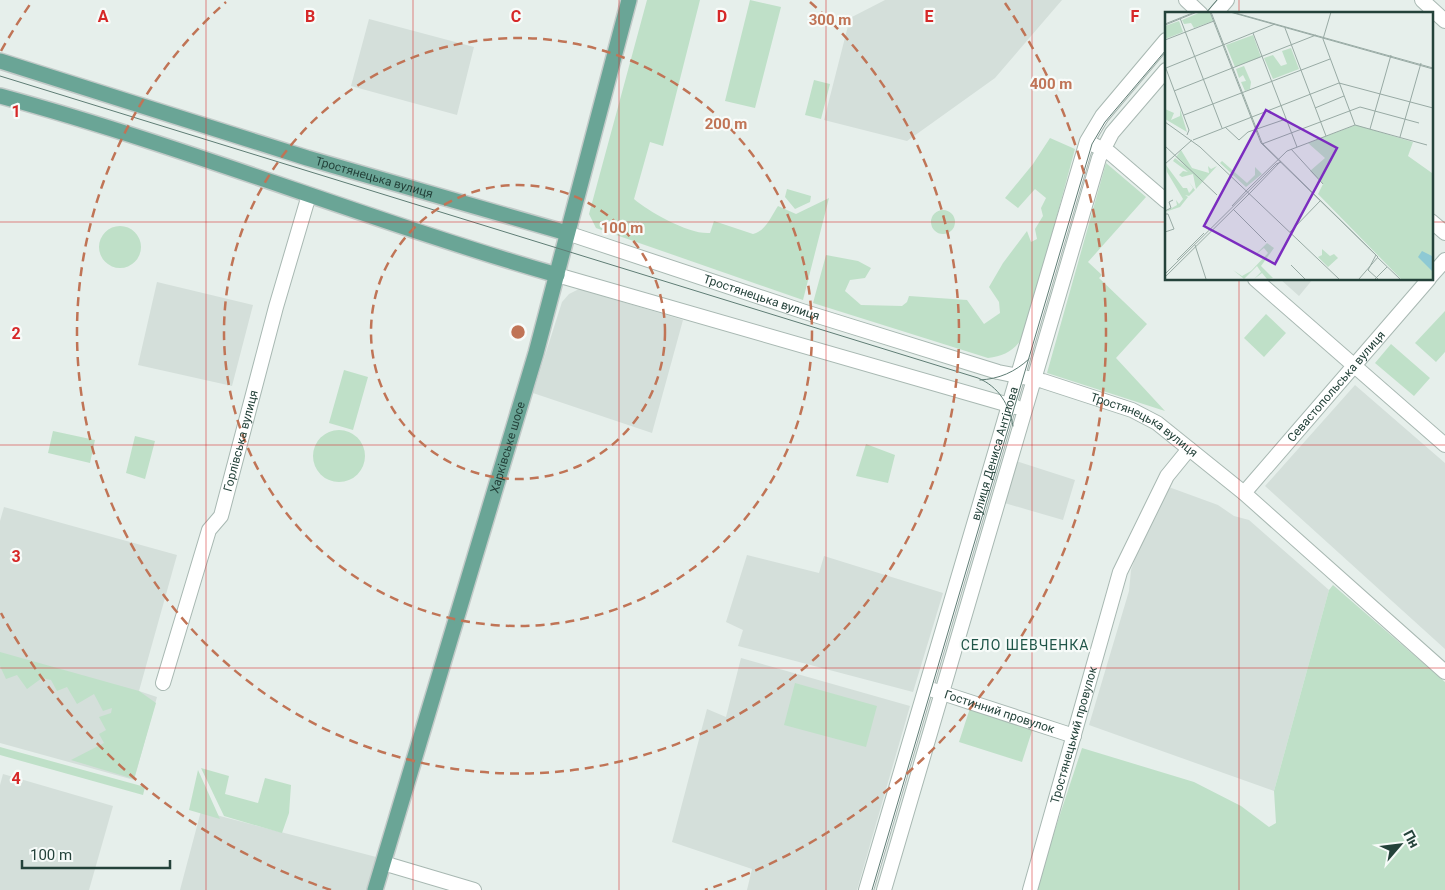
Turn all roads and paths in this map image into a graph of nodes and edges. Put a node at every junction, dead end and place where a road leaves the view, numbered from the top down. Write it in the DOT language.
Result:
graph roads {
  1 [pos="629,0"];
  2 [pos="1227,0"];
  3 [pos="1422,0"];
  4 [pos="1217,12"];
  5 [pos="1445,21"];
  6 [pos="1165,41"];
  7 [pos="0,61"];
  8 [pos="1165,71"];
  9 [pos="0,96"];
  10 [pos="1087,141"];
  11 [pos="1103,149"];
  12 [pos="309,194"];
  13 [pos="1165,200"];
  14 [pos="1432,222"];
  15 [pos="567,233"];
  16 [pos="1445,233"];
  17 [pos="1445,260"];
  18 [pos="558,275"];
  19 [pos="1432,276"];
  20 [pos="1256,280"];
  21 [pos="1428,280"];
  22 [pos="1354,366"];
  23 [pos="1018,375"];
  24 [pos="1033,378"];
  25 [pos="1008,405"];
  26 [pos="1024,410"];
  27 [pos="1445,445"];
  28 [pos="1190,449"];
  29 [pos="1244,492"];
  30 [pos="1445,672"];
  31 [pos="163,683"];
  32 [pos="925,687"];
  33 [pos="942,692"];
  34 [pos="1074,736"];
  35 [pos="383,863"];
  36 [pos="375,890"];
  37 [pos="474,890"];
  38 [pos="866,890"];
  39 [pos="884,890"];
  40 [pos="1030,890"];
  1 -- 15 [label="main road, Харківське шосе"];
  2 -- 4 [label="street"];
  3 -- 5 [label="street"];
  6 -- 10 [label="street, вулиця Дениса Антіпова"];
  7 -- 15 [label="main road, Тростянецька вулиця"];
  8 -- 11 [label="street, вулиця Дениса Антіпова"];
  9 -- 12 [label="main road"];
  10 -- 11 [label="street"];
  10 -- 23 [label="street, вулиця Дениса Антіпова"];
  11 -- 13 [label="street"];
  11 -- 24 [label="street, вулиця Дениса Антіпова"];
  12 -- 18 [label="main road"];
  12 -- 31 [label="street, Горлівська вулиця"];
  14 -- 16 [label="street"];
  15 -- 18 [label="main road, Харківське шосе"];
  15 -- 23 [label="street, Тростянецька вулиця"];
  17 -- 19 [label="street, Севастопольська вулиця"];
  18 -- 25 [label="street"];
  18 -- 35 [label="main road, Харківське шосе"];
  20 -- 22 [label="street"];
  21 -- 22 [label="street, Севастопольська вулиця"];
  22 -- 27 [label="street"];
  22 -- 29 [label="street, Севастопольська вулиця"];
  23 -- 24 [label="street, Тростянецька вулиця"];
  23 -- 25 [label="street, вулиця Дениса Антіпова"];
  24 -- 26 [label="street, вулиця Дениса Антіпова"];
  24 -- 28 [label="street, Тростянецька вулиця"];
  25 -- 26 [label="street"];
  25 -- 32 [label="street, вулиця Дениса Антіпова"];
  26 -- 33 [label="street, вулиця Дениса Антіпова"];
  28 -- 29 [label="street, Тростянецька вулиця"];
  28 -- 34 [label="street, Тростянецький провулок"];
  29 -- 30 [label="street, Тростянецька вулиця"];
  32 -- 33 [label="street, Гостинний провулок"];
  32 -- 38 [label="street, вулиця Дениса Антіпова"];
  33 -- 34 [label="street, Гостинний провулок"];
  33 -- 39 [label="street, вулиця Дениса Антіпова"];
  34 -- 40 [label="street, Тростянецький провулок"];
  35 -- 36 [label="main road, Харківське шосе"];
  35 -- 37 [label="street"];
}
